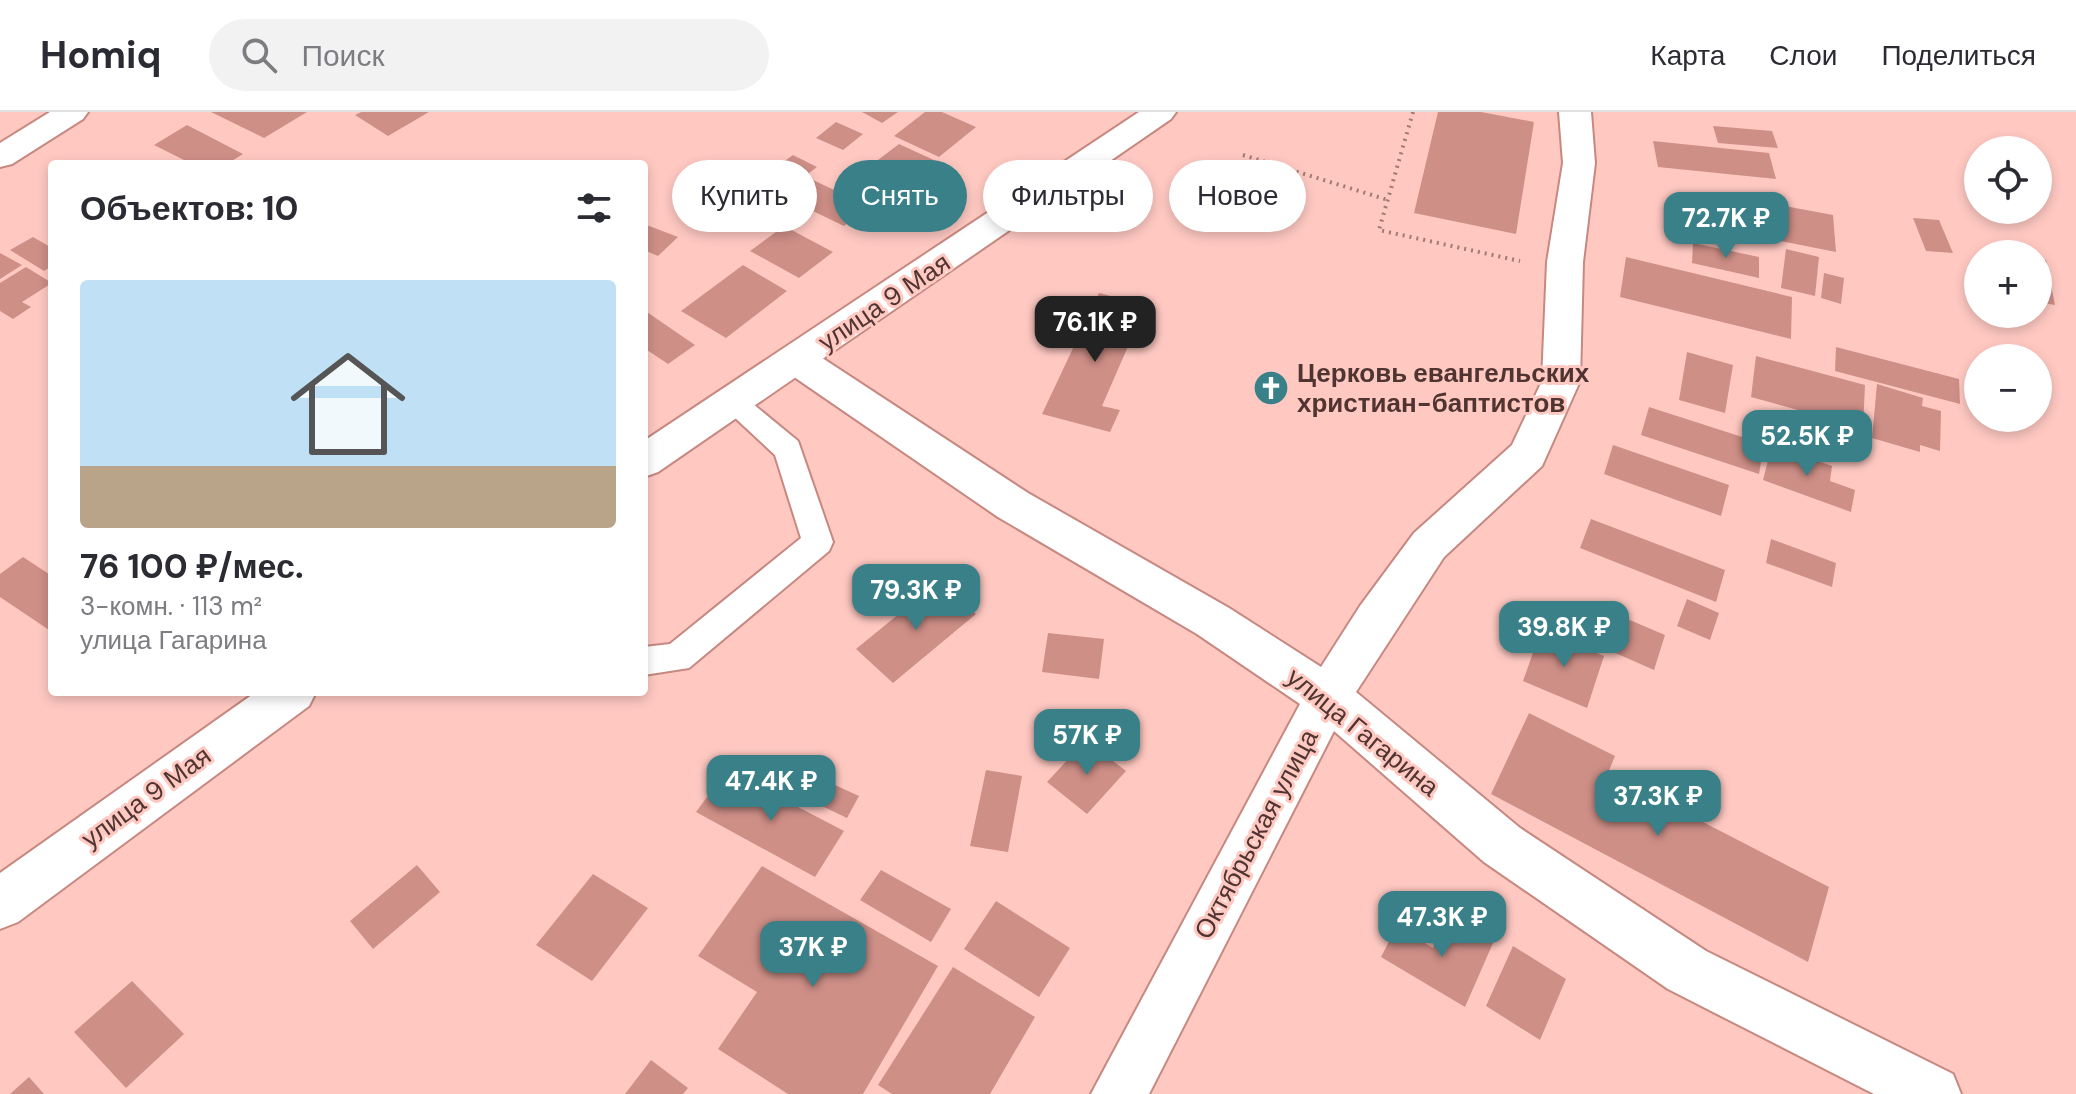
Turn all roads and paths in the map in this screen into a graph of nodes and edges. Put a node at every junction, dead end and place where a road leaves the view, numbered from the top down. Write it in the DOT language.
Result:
graph roads {
  1 [pos="72,112"];
  2 [pos="1160,112"];
  3 [pos="1413,112"];
  4 [pos="1575,112"];
  5 [pos="1243,155"];
  6 [pos="0,157"];
  7 [pos="1388,200"];
  8 [pos="1565,271"];
  9 [pos="797,360"];
  10 [pos="732,402"];
  11 [pos="648,458"];
  12 [pos="648,661"];
  13 [pos="293,696"];
  14 [pos="1328,697"];
  15 [pos="0,904"];
  16 [pos="1119,1094"];
  17 [pos="1933,1094"];
  1 -- 6 [label="street"];
  2 -- 9 [label="street, улица 9 Мая"];
  3 -- 7 [label="path"];
  4 -- 8 [label="street, Октябрьская улица"];
  5 -- 7 [label="path"];
  7 -- 8 [label="path"];
  8 -- 14 [label="street, Октябрьская улица"];
  9 -- 10 [label="street, улица 9 Мая"];
  9 -- 14 [label="street, улица Гагарина"];
  10 -- 11 [label="street, улица 9 Мая"];
  10 -- 12 [label="lane"];
  13 -- 15 [label="street, улица 9 Мая"];
  14 -- 16 [label="street, Октябрьская улица"];
  14 -- 17 [label="street, улица Гагарина"];
}
